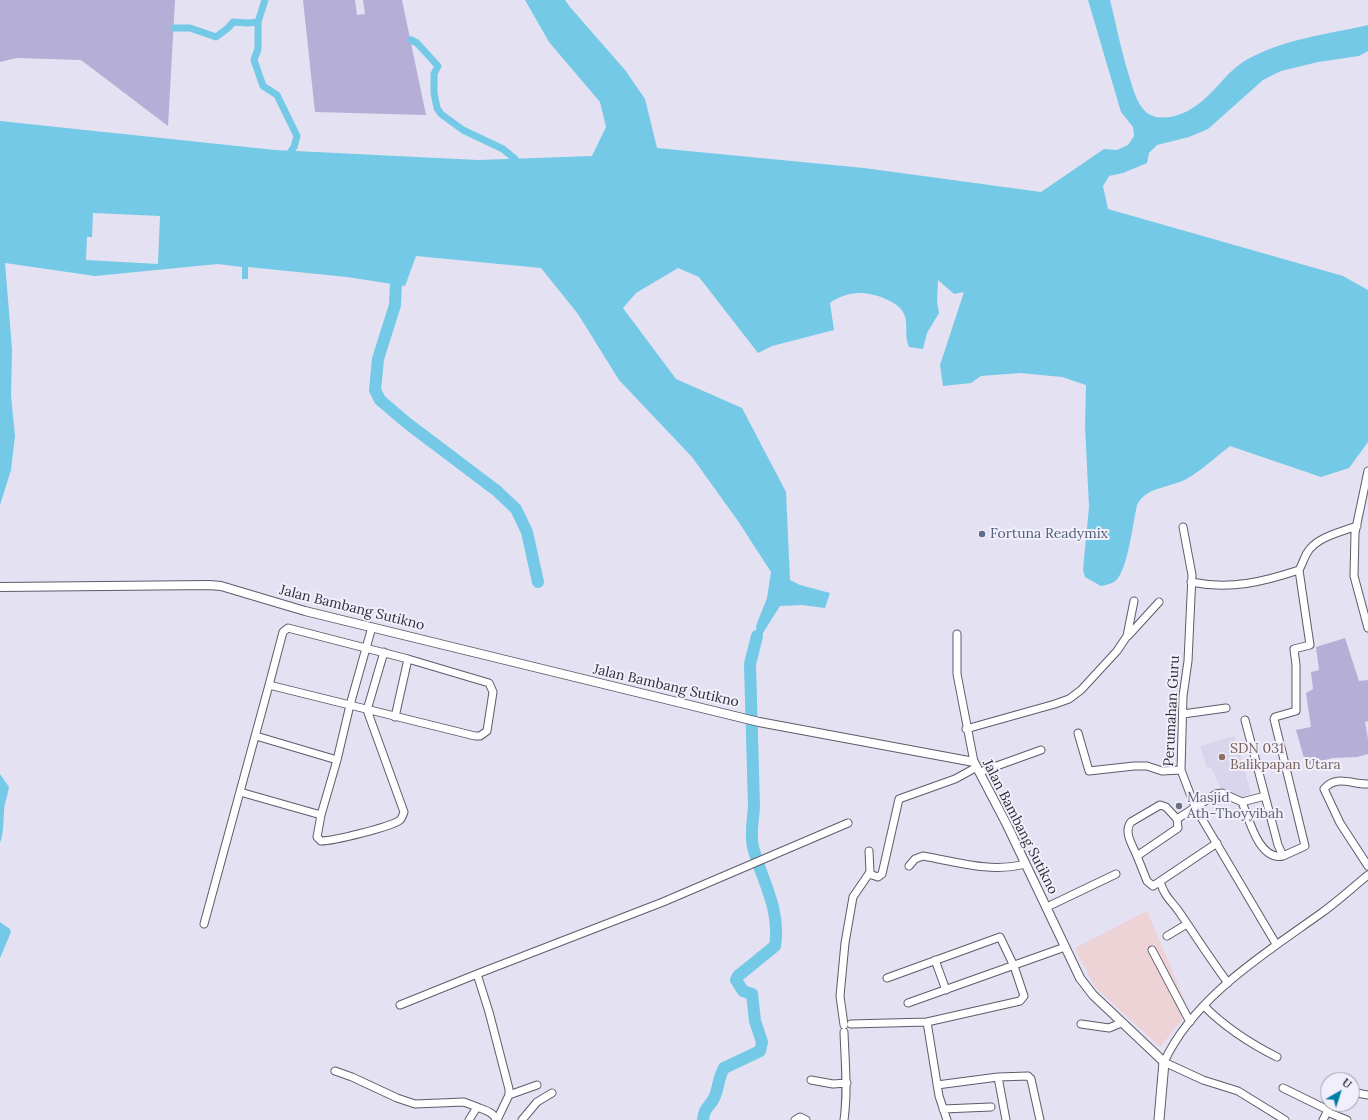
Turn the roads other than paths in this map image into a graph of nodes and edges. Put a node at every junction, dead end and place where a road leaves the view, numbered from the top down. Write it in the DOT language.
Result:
graph roads {
  1 [pos="1368,471"];
  2 [pos="1357,526"];
  3 [pos="1183,527"];
  4 [pos="1299,570"];
  5 [pos="1191,582"];
  6 [pos="0,587"];
  7 [pos="1134,601"];
  8 [pos="1158,602"];
  9 [pos="372,627"];
  10 [pos="1368,628"];
  11 [pos="957,634"];
  12 [pos="1128,636"];
  13 [pos="366,648"];
  14 [pos="384,652"];
  15 [pos="408,659"];
  16 [pos="269,685"];
  17 [pos="350,705"];
  18 [pos="1226,708"];
  19 [pos="367,710"];
  20 [pos="1183,714"];
  21 [pos="395,717"];
  22 [pos="1245,720"];
  23 [pos="966,729"];
  24 [pos="1078,733"];
  25 [pos="256,736"];
  26 [pos="1041,750"];
  27 [pos="337,760"];
  28 [pos="977,767"];
  29 [pos="1181,770"];
  30 [pos="1368,784"];
  31 [pos="240,792"];
  32 [pos="1264,796"];
  33 [pos="1242,802"];
  34 [pos="1195,807"];
  35 [pos="321,815"];
  36 [pos="1177,819"];
  37 [pos="848,823"];
  38 [pos="1217,843"];
  39 [pos="869,851"];
  40 [pos="1137,856"];
  41 [pos="1283,856"];
  42 [pos="1025,864"];
  43 [pos="909,866"];
  44 [pos="1368,866"];
  45 [pos="869,874"];
  46 [pos="1116,874"];
  47 [pos="1368,876"];
  48 [pos="1160,882"];
  49 [pos="1046,907"];
  50 [pos="204,924"];
  51 [pos="1187,924"];
  52 [pos="1168,936"];
  53 [pos="1276,944"];
  54 [pos="1065,947"];
  55 [pos="1152,950"];
  56 [pos="935,960"];
  57 [pos="1014,966"];
  58 [pos="477,974"];
  59 [pos="887,978"];
  60 [pos="1228,983"];
  61 [pos="946,990"];
  62 [pos="908,1003"];
  63 [pos="400,1005"];
  64 [pos="1204,1006"];
  65 [pos="927,1022"];
  66 [pos="1190,1022"];
  67 [pos="1121,1023"];
  68 [pos="1081,1024"];
  69 [pos="846,1027"];
  70 [pos="1277,1057"];
  71 [pos="1164,1062"];
  72 [pos="335,1071"];
  73 [pos="998,1077"];
  74 [pos="811,1080"];
  75 [pos="847,1084"];
  76 [pos="537,1085"];
  77 [pos="937,1085"];
  78 [pos="1283,1088"];
  79 [pos="552,1093"];
  80 [pos="509,1095"];
  81 [pos="1320,1104"];
  82 [pos="477,1107"];
  83 [pos="991,1107"];
  84 [pos="943,1109"];
  85 [pos="1335,1112"];
  86 [pos="469,1120"];
  87 [pos="497,1120"];
  88 [pos="522,1120"];
  89 [pos="796,1120"];
  90 [pos="806,1120"];
  91 [pos="844,1120"];
  92 [pos="947,1120"];
  93 [pos="1006,1120"];
  94 [pos="1040,1120"];
  95 [pos="1159,1120"];
  96 [pos="1285,1120"];
  97 [pos="1347,1120"];
  1 -- 2 [label="street"];
  2 -- 4 [label="street"];
  2 -- 10 [label="street"];
  3 -- 5 [label="street, Perumahan Guru"];
  4 -- 5 [label="street"];
  4 -- 41 [label="street"];
  5 -- 20 [label="street, Perumahan Guru"];
  6 -- 9 [label="street, Jalan Bambang Sutikno"];
  7 -- 12 [label="street"];
  8 -- 12 [label="street"];
  9 -- 13 [label="street"];
  9 -- 28 [label="street, Jalan Bambang Sutikno"];
  11 -- 23 [label="street"];
  12 -- 23 [label="street"];
  13 -- 14 [label="street"];
  13 -- 16 [label="street"];
  13 -- 17 [label="street"];
  14 -- 15 [label="street"];
  14 -- 19 [label="street"];
  15 -- 21 [label="street"];
  15 -- 21 [label="street"];
  16 -- 17 [label="street"];
  16 -- 25 [label="street"];
  17 -- 19 [label="street"];
  17 -- 27 [label="street"];
  18 -- 20 [label="street"];
  19 -- 21 [label="street"];
  19 -- 35 [label="street"];
  20 -- 29 [label="street, Perumahan Guru"];
  22 -- 32 [label="street"];
  23 -- 28 [label="street"];
  24 -- 29 [label="street"];
  25 -- 27 [label="street"];
  25 -- 31 [label="street"];
  26 -- 28 [label="street"];
  27 -- 35 [label="street"];
  28 -- 42 [label="street, Jalan Bambang Sutikno"];
  28 -- 45 [label="street"];
  29 -- 34 [label="street, Perumahan Guru"];
  30 -- 44 [label="street"];
  31 -- 35 [label="street"];
  31 -- 50 [label="street"];
  32 -- 33 [label="street"];
  32 -- 41 [label="street"];
  33 -- 34 [label="street"];
  33 -- 41 [label="street"];
  34 -- 36 [label="street"];
  34 -- 38 [label="street, Perumahan Guru"];
  36 -- 40 [label="street"];
  36 -- 40 [label="street"];
  37 -- 58 [label="street"];
  38 -- 48 [label="street"];
  38 -- 53 [label="street, Perumahan Guru"];
  39 -- 45 [label="street"];
  40 -- 48 [label="street"];
  42 -- 43 [label="street"];
  42 -- 49 [label="street, Jalan Bambang Sutikno"];
  45 -- 69 [label="street"];
  46 -- 49 [label="street"];
  47 -- 53 [label="street"];
  48 -- 51 [label="street"];
  49 -- 54 [label="street, Jalan Bambang Sutikno"];
  51 -- 52 [label="street"];
  51 -- 60 [label="street"];
  53 -- 60 [label="street"];
  54 -- 57 [label="street"];
  54 -- 67 [label="street, Jalan Bambang Sutikno"];
  55 -- 66 [label="street"];
  56 -- 57 [label="street"];
  56 -- 59 [label="street"];
  56 -- 61 [label="street"];
  57 -- 61 [label="street"];
  57 -- 65 [label="street"];
  58 -- 63 [label="street"];
  58 -- 80 [label="street"];
  60 -- 64 [label="street"];
  61 -- 62 [label="street"];
  64 -- 66 [label="street"];
  64 -- 70 [label="street"];
  65 -- 69 [label="street"];
  65 -- 77 [label="street"];
  66 -- 71 [label="street"];
  67 -- 68 [label="street"];
  67 -- 71 [label="street, Jalan Bambang Sutikno"];
  69 -- 75 [label="street"];
  71 -- 95 [label="main road"];
  71 -- 96 [label="street"];
  72 -- 82 [label="street"];
  73 -- 77 [label="street"];
  73 -- 93 [label="street"];
  73 -- 94 [label="street"];
  74 -- 75 [label="street"];
  75 -- 91 [label="street"];
  76 -- 80 [label="street"];
  77 -- 84 [label="street"];
  78 -- 81 [label="street"];
  79 -- 88 [label="street"];
  80 -- 87 [label="street"];
  82 -- 86 [label="street"];
  82 -- 87 [label="street"];
  83 -- 84 [label="street"];
  84 -- 92 [label="street"];
  85 -- 97 [label="street"];
  89 -- 90 [label="street"];
}
